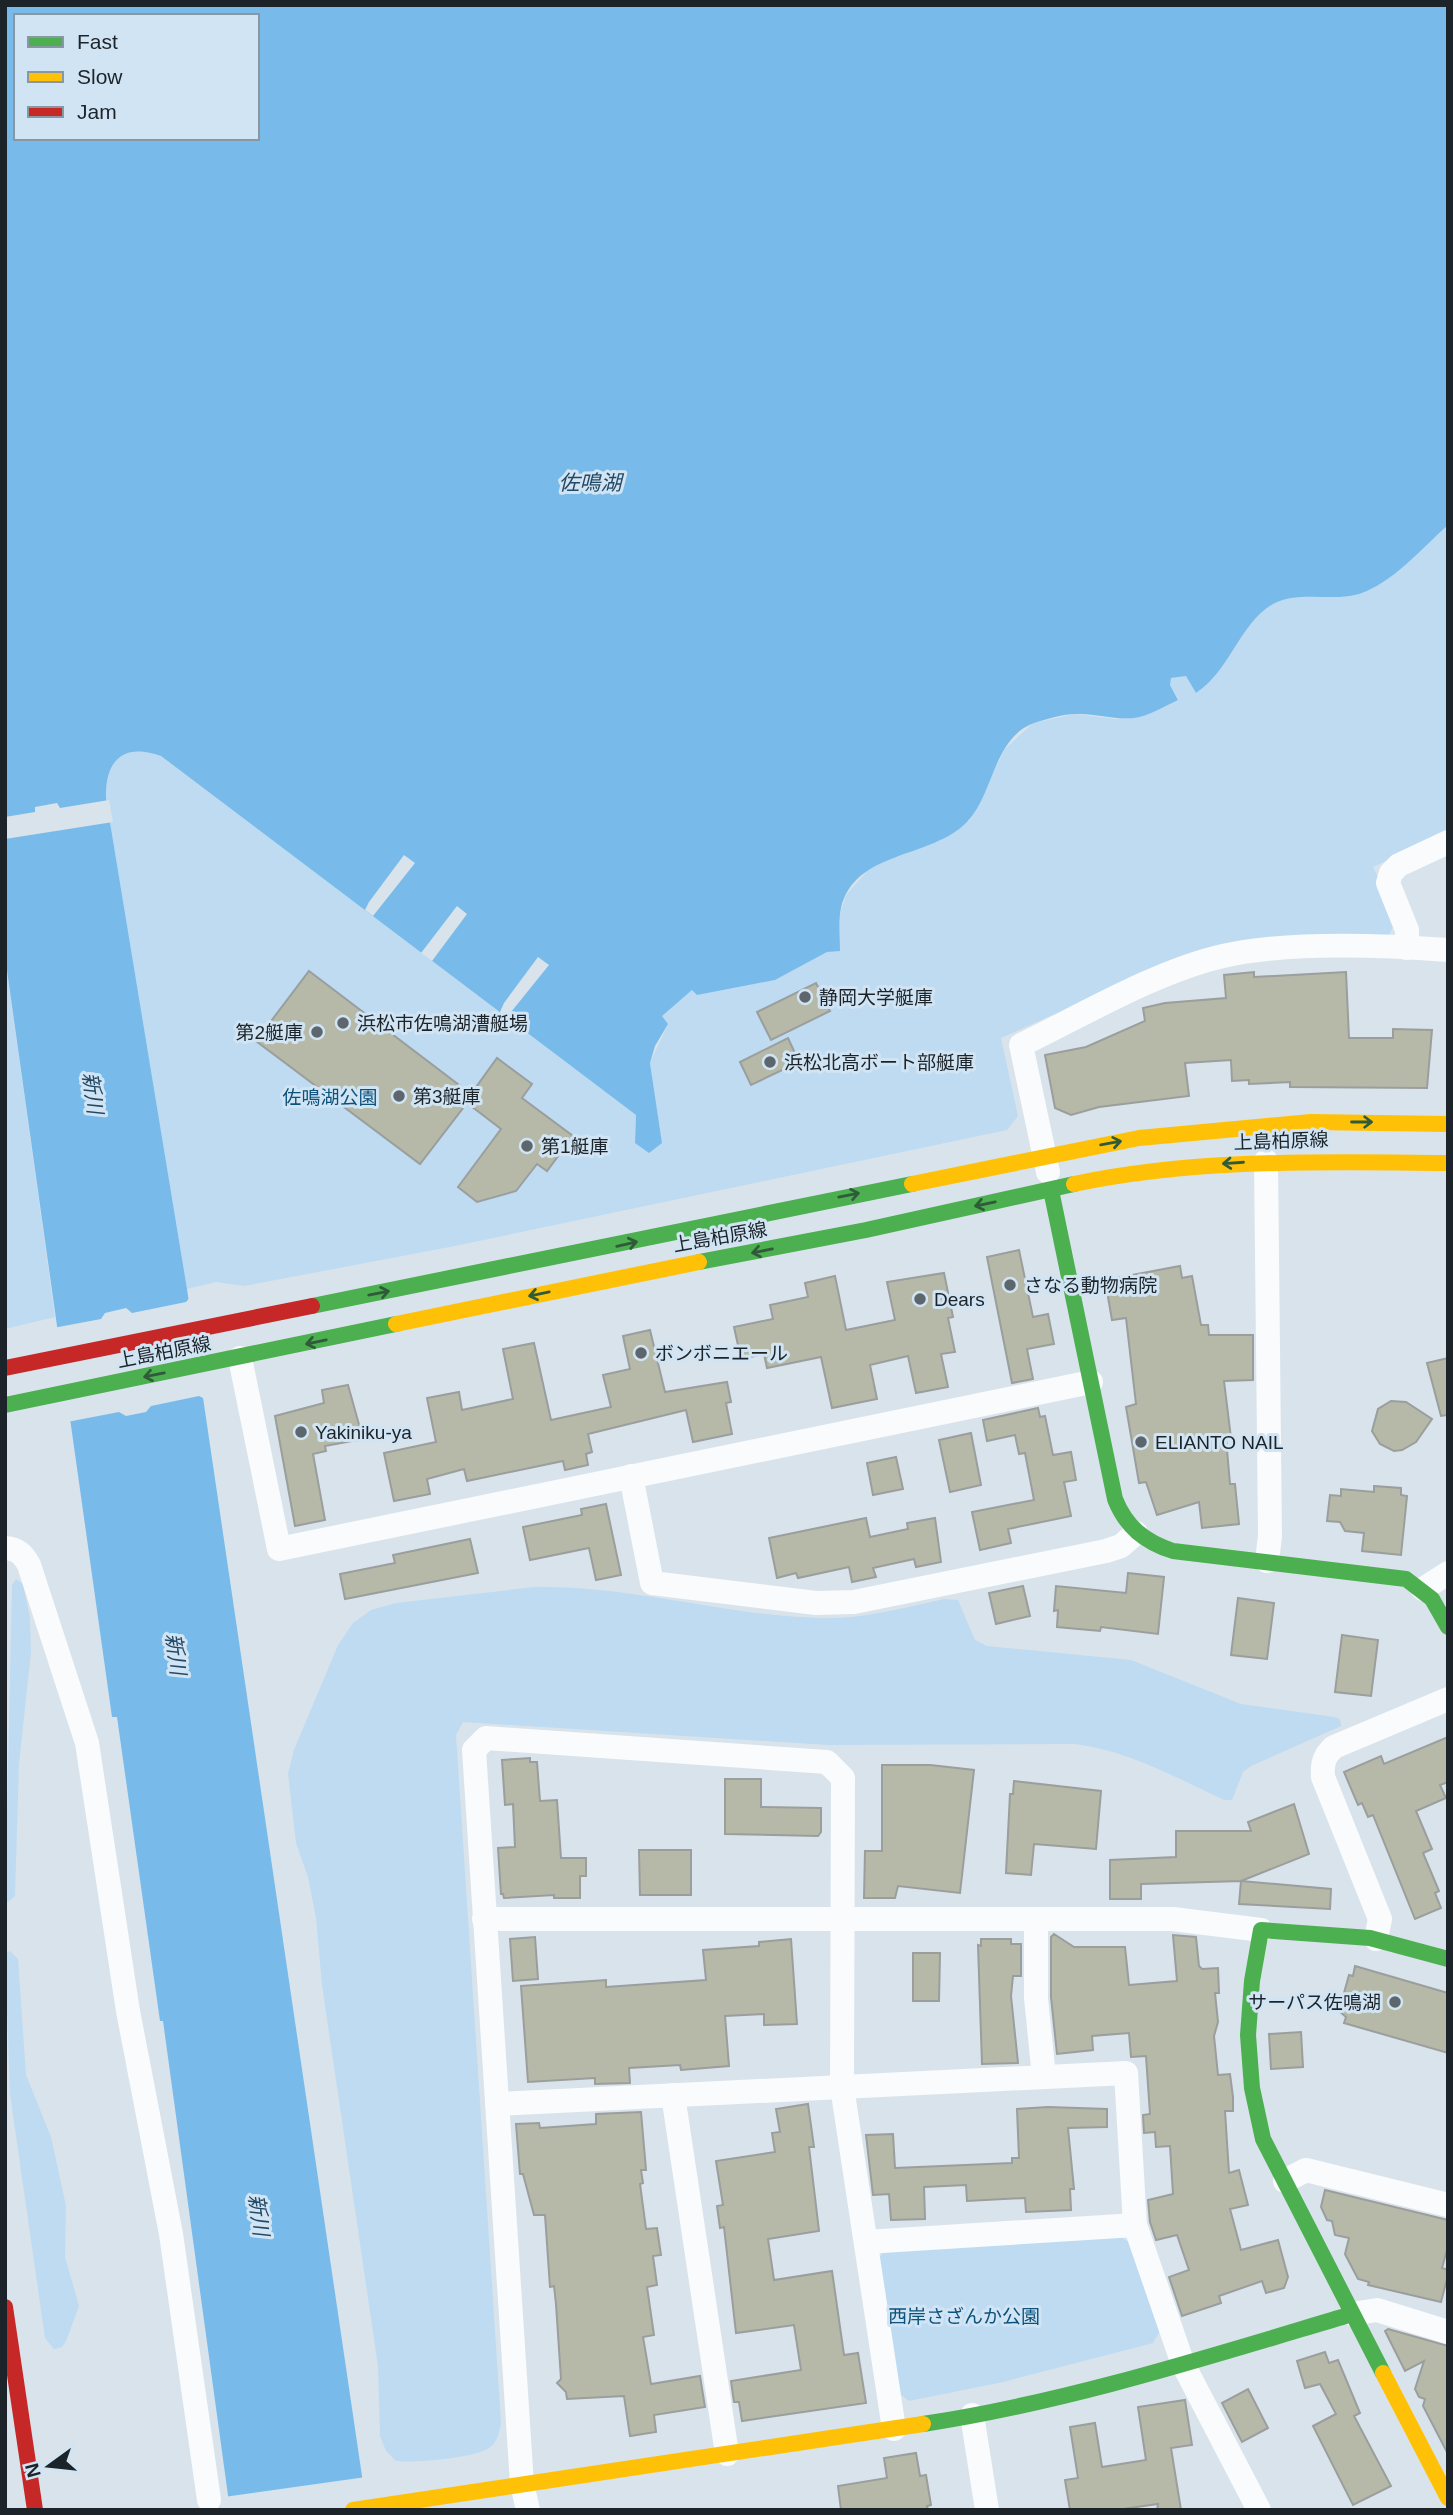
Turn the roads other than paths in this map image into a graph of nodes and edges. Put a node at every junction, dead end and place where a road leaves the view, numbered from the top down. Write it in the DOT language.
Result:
graph roads {
  1 [pos="1448,842"];
  2 [pos="1407,948"];
  3 [pos="1448,950"];
  4 [pos="1448,1124"];
  5 [pos="1044,1155"];
  6 [pos="1266,1161"];
  7 [pos="1448,1163"];
  8 [pos="1051,1190"];
  9 [pos="231,1360"];
  10 [pos="5,1368"];
  11 [pos="1091,1381"];
  12 [pos="5,1405"];
  13 [pos="631,1476"];
  14 [pos="1136,1533"];
  15 [pos="5,1548"];
  16 [pos="1268,1561"];
  17 [pos="1448,1573"];
  18 [pos="1423,1589"];
  19 [pos="1448,1627"];
  20 [pos="1448,1699"];
  21 [pos="485,1919"];
  22 [pos="842,1919"];
  23 [pos="1037,1919"];
  24 [pos="1261,1930"];
  25 [pos="1376,1939"];
  26 [pos="1448,1959"];
  27 [pos="1044,2077"];
  28 [pos="842,2087"];
  29 [pos="673,2095"];
  30 [pos="497,2104"];
  31 [pos="1285,2181"];
  32 [pos="1448,2205"];
  33 [pos="1135,2224"];
  34 [pos="866,2242"];
  35 [pos="5,2307"];
  36 [pos="1352,2314"];
  37 [pos="1448,2332"];
  38 [pos="1183,2364"];
  39 [pos="972,2415"];
  40 [pos="894,2429"];
  41 [pos="727,2454"];
  42 [pos="515,2486"];
  43 [pos="1446,2489"];
  44 [pos="209,2500"];
  45 [pos="35,2510"];
  46 [pos="353,2510"];
  47 [pos="528,2510"];
  48 [pos="987,2510"];
  49 [pos="1259,2510"];
  1 -- 2 [label="street"];
  2 -- 3 [label="street"];
  2 -- 5 [label="street"];
  5 -- 4 [label="street, 上島柏原線, one-way"];
  5 -- 8 [label="street"];
  10 -- 5 [label="street, 上島柏原線, one-way"];
  6 -- 7 [label="street, 上島柏原線"];
  6 -- 8 [label="street, 上島柏原線, one-way"];
  6 -- 16 [label="street"];
  8 -- 9 [label="street, 上島柏原線, one-way"];
  8 -- 11 [label="street"];
  9 -- 12 [label="street, 上島柏原線, one-way"];
  9 -- 13 [label="street"];
  11 -- 13 [label="street"];
  11 -- 14 [label="street"];
  13 -- 14 [label="street"];
  14 -- 16 [label="street"];
  15 -- 44 [label="street"];
  16 -- 18 [label="street"];
  17 -- 18 [label="street"];
  18 -- 19 [label="street"];
  20 -- 25 [label="street"];
  21 -- 22 [label="street"];
  21 -- 22 [label="street"];
  21 -- 30 [label="street"];
  22 -- 23 [label="street"];
  22 -- 28 [label="street"];
  23 -- 24 [label="street"];
  23 -- 27 [label="street"];
  24 -- 25 [label="street"];
  24 -- 31 [label="street"];
  25 -- 26 [label="street"];
  27 -- 28 [label="street"];
  27 -- 33 [label="street"];
  28 -- 29 [label="street"];
  28 -- 34 [label="street"];
  29 -- 30 [label="street"];
  29 -- 41 [label="street"];
  30 -- 42 [label="street"];
  31 -- 32 [label="street"];
  31 -- 36 [label="street"];
  33 -- 34 [label="street"];
  33 -- 38 [label="street"];
  34 -- 40 [label="street"];
  35 -- 45 [label="street"];
  36 -- 37 [label="street"];
  36 -- 38 [label="street"];
  36 -- 43 [label="street"];
  38 -- 39 [label="street"];
  38 -- 49 [label="street"];
  39 -- 40 [label="street"];
  39 -- 48 [label="street"];
  40 -- 41 [label="street"];
  41 -- 42 [label="street"];
  42 -- 46 [label="street"];
  42 -- 47 [label="street"];
}
